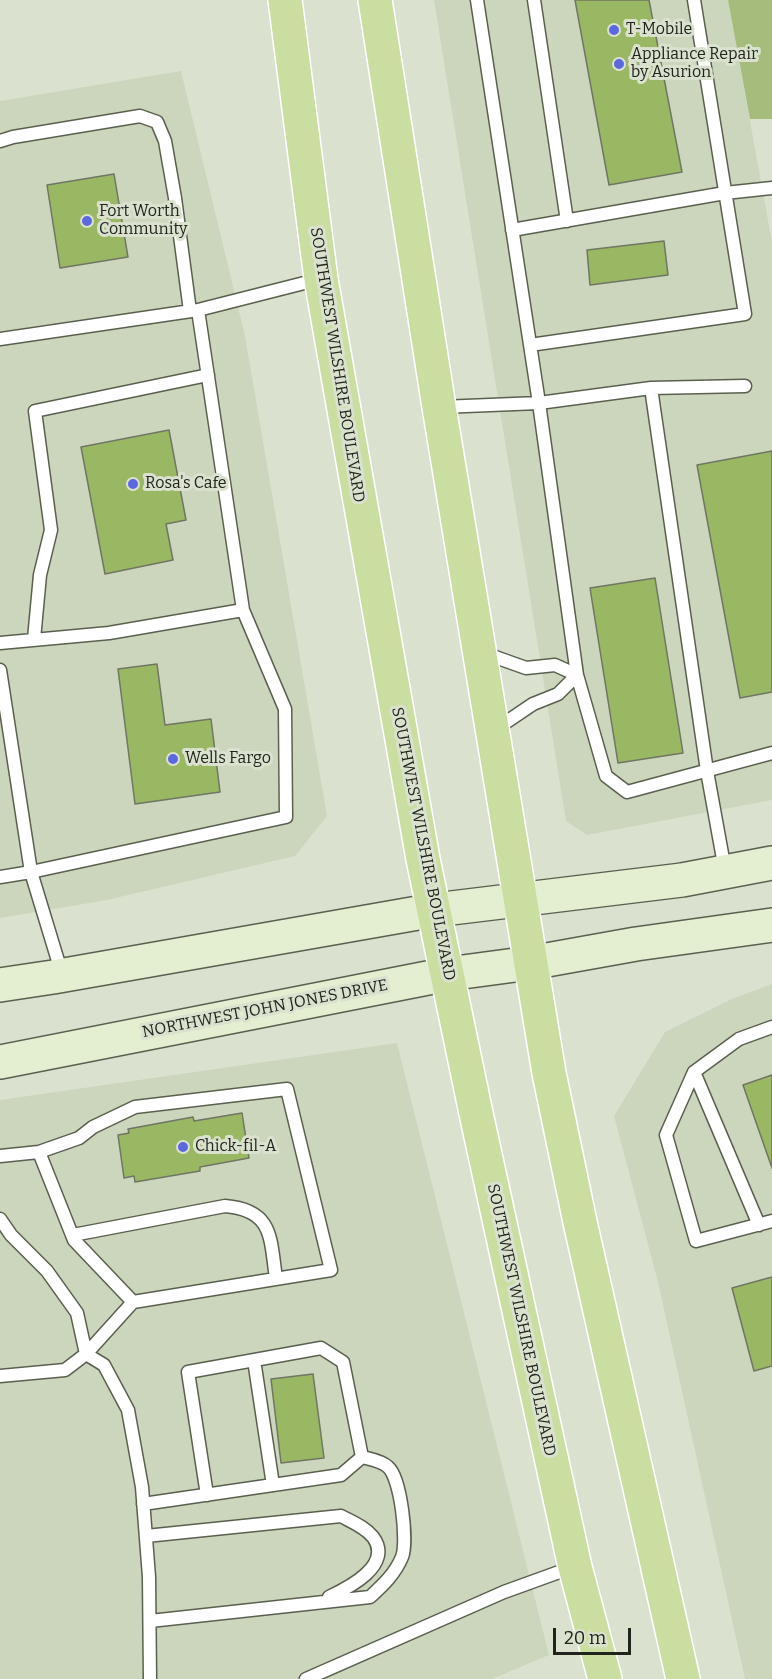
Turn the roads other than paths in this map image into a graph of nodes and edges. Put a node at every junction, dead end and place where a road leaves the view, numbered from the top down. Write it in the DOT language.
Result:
graph roads {
  1 [pos="285,0"];
  2 [pos="375,0"];
  3 [pos="477,0"];
  4 [pos="534,0"];
  5 [pos="694,0"];
  6 [pos="0,141"];
  7 [pos="772,188"];
  8 [pos="725,193"];
  9 [pos="567,221"];
  10 [pos="512,230"];
  11 [pos="321,279"];
  12 [pos="194,310"];
  13 [pos="0,339"];
  14 [pos="530,345"];
  15 [pos="208,375"];
  16 [pos="745,386"];
  17 [pos="651,388"];
  18 [pos="539,404"];
  19 [pos="440,407"];
  20 [pos="243,610"];
  21 [pos="34,639"];
  22 [pos="0,643"];
  23 [pos="480,651"];
  24 [pos="0,670"];
  25 [pos="577,675"];
  26 [pos="493,731"];
  27 [pos="772,753"];
  28 [pos="706,771"];
  29 [pos="772,863"];
  30 [pos="726,871"];
  31 [pos="31,872"];
  32 [pos="0,877"];
  33 [pos="521,899"];
  34 [pos="435,909"];
  35 [pos="772,926"];
  36 [pos="530,963"];
  37 [pos="448,974"];
  38 [pos="63,975"];
  39 [pos="0,985"];
  40 [pos="772,1026"];
  41 [pos="0,1062"];
  42 [pos="694,1072"];
  43 [pos="39,1152"];
  44 [pos="0,1156"];
  45 [pos="0,1219"];
  46 [pos="772,1221"];
  47 [pos="759,1225"];
  48 [pos="73,1236"];
  49 [pos="276,1278"];
  50 [pos="133,1302"];
  51 [pos="86,1354"];
  52 [pos="254,1360"];
  53 [pos="0,1376"];
  54 [pos="362,1458"];
  55 [pos="273,1485"];
  56 [pos="207,1494"];
  57 [pos="143,1504"];
  58 [pos="146,1536"];
  59 [pos="575,1567"];
  60 [pos="323,1601"];
  61 [pos="150,1622"];
  62 [pos="150,1679"];
  63 [pos="306,1679"];
  64 [pos="605,1679"];
  65 [pos="683,1679"];
  1 -- 11 [label="main road, SOUTHWEST WILSHIRE BOULEVARD"];
  2 -- 19 [label="main road"];
  3 -- 10 [label="lane"];
  4 -- 9 [label="lane"];
  5 -- 8 [label="lane"];
  6 -- 12 [label="lane"];
  7 -- 8 [label="lane"];
  8 -- 9 [label="lane"];
  8 -- 14 [label="lane"];
  9 -- 10 [label="lane"];
  10 -- 14 [label="lane"];
  11 -- 12 [label="lane"];
  11 -- 34 [label="main road, SOUTHWEST WILSHIRE BOULEVARD"];
  12 -- 13 [label="lane"];
  12 -- 15 [label="lane"];
  14 -- 18 [label="lane"];
  15 -- 20 [label="lane"];
  15 -- 21 [label="lane"];
  16 -- 17 [label="lane"];
  17 -- 18 [label="lane"];
  17 -- 28 [label="lane"];
  18 -- 19 [label="lane"];
  18 -- 25 [label="lane"];
  19 -- 23 [label="main road"];
  20 -- 21 [label="lane"];
  20 -- 31 [label="lane"];
  21 -- 22 [label="lane"];
  23 -- 25 [label="lane"];
  23 -- 26 [label="main road"];
  24 -- 31 [label="lane"];
  25 -- 26 [label="lane"];
  25 -- 28 [label="lane"];
  26 -- 33 [label="main road"];
  27 -- 28 [label="lane"];
  28 -- 30 [label="lane"];
  29 -- 30 [label="main road"];
  30 -- 33 [label="main road"];
  31 -- 32 [label="lane"];
  31 -- 38 [label="lane"];
  33 -- 34 [label="main road"];
  33 -- 36 [label="main road"];
  34 -- 37 [label="main road, SOUTHWEST WILSHIRE BOULEVARD"];
  34 -- 38 [label="main road"];
  35 -- 36 [label="main road, NORTHWEST JOHN JONES DRIVE"];
  36 -- 37 [label="main road, NORTHWEST JOHN JONES DRIVE"];
  36 -- 65 [label="main road"];
  37 -- 41 [label="main road, NORTHWEST JOHN JONES DRIVE"];
  37 -- 59 [label="main road, SOUTHWEST WILSHIRE BOULEVARD"];
  38 -- 39 [label="main road"];
  40 -- 42 [label="lane"];
  42 -- 47 [label="lane"];
  42 -- 47 [label="lane"];
  43 -- 44 [label="lane"];
  43 -- 48 [label="lane"];
  43 -- 49 [label="lane"];
  45 -- 51 [label="lane"];
  46 -- 47 [label="lane"];
  48 -- 49 [label="lane"];
  48 -- 50 [label="lane"];
  49 -- 50 [label="lane"];
  50 -- 51 [label="lane"];
  51 -- 53 [label="lane"];
  51 -- 57 [label="lane"];
  52 -- 54 [label="lane"];
  52 -- 55 [label="lane"];
  52 -- 56 [label="lane"];
  54 -- 55 [label="lane"];
  54 -- 60 [label="lane"];
  55 -- 56 [label="lane"];
  56 -- 57 [label="lane"];
  57 -- 58 [label="lane"];
  58 -- 60 [label="lane"];
  58 -- 61 [label="lane"];
  59 -- 63 [label="lane"];
  59 -- 64 [label="main road, SOUTHWEST WILSHIRE BOULEVARD"];
  60 -- 61 [label="lane"];
  61 -- 62 [label="lane"];
}
